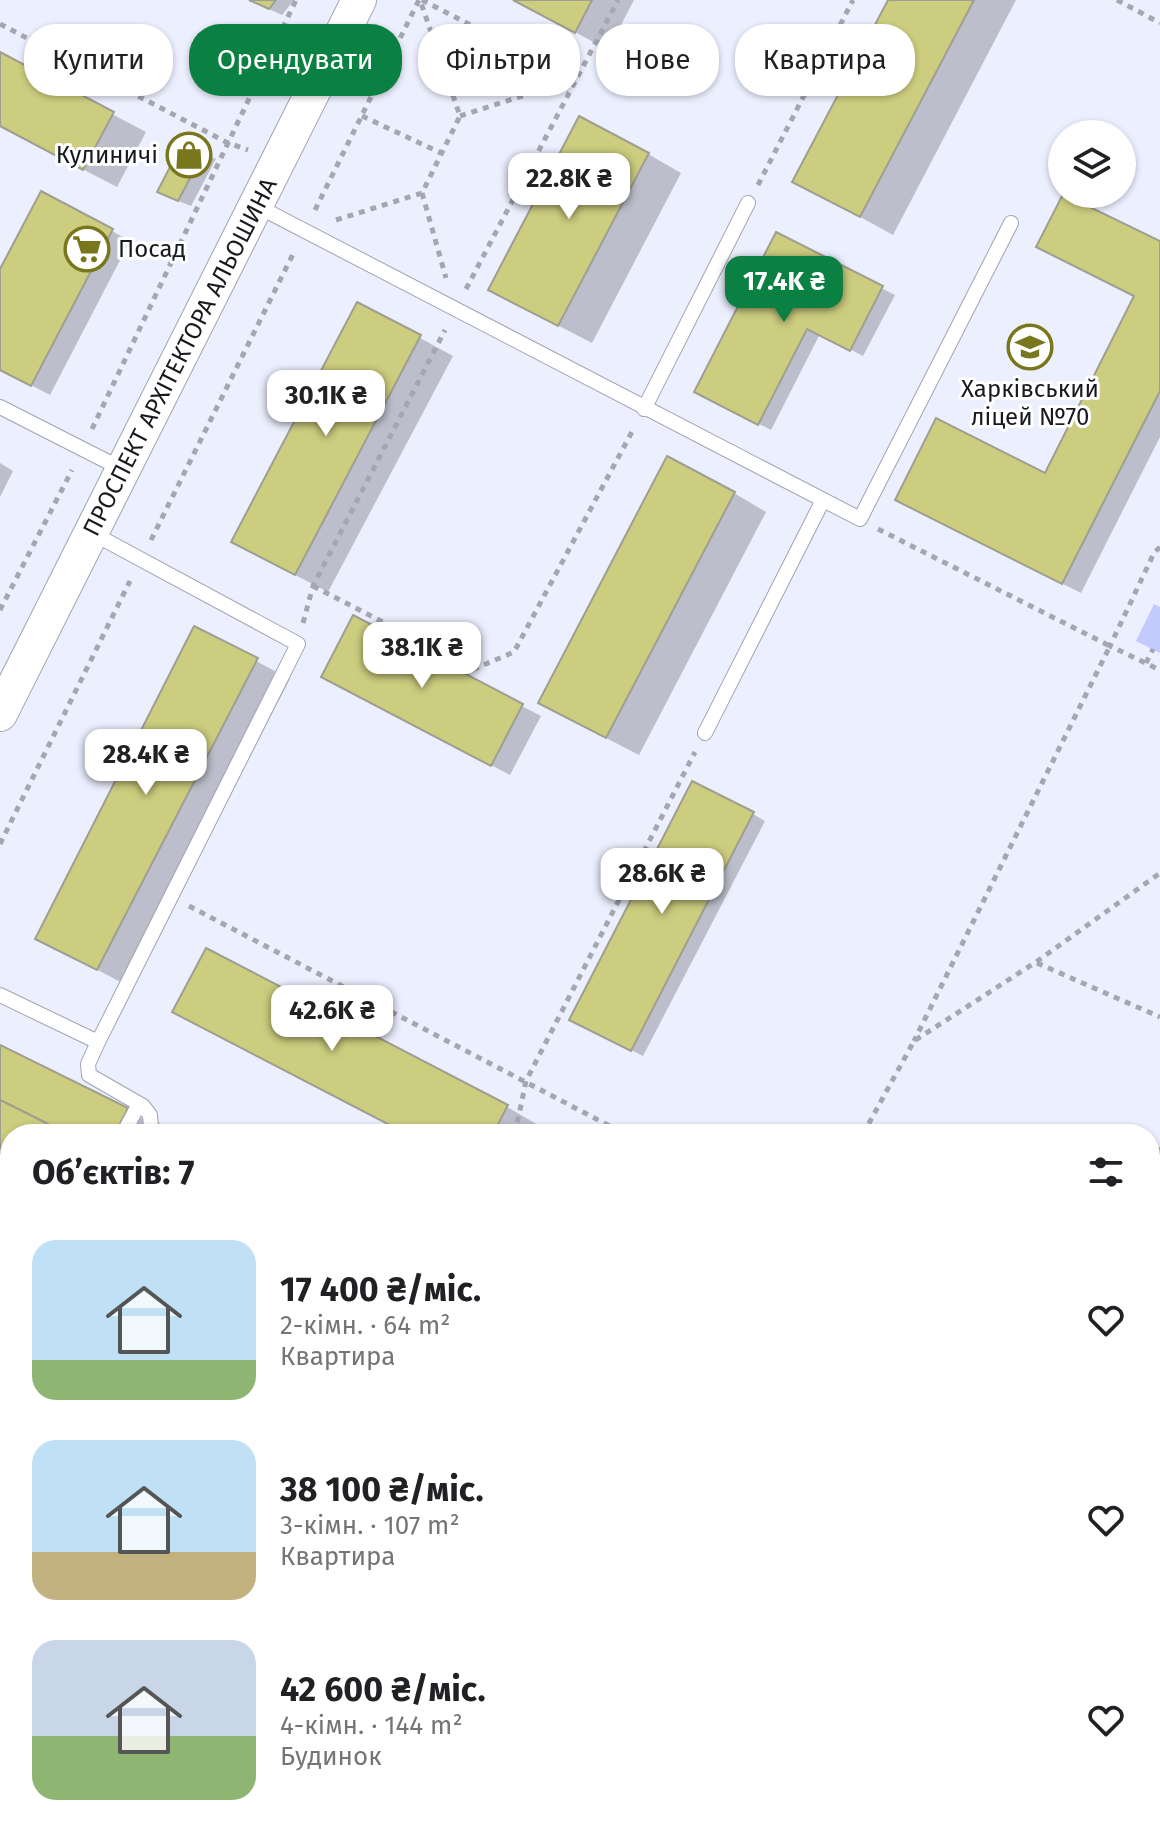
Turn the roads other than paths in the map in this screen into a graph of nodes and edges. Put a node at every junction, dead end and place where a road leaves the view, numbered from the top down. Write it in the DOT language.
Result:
graph roads {
  1 [pos="359,0"];
  2 [pos="748,203"];
  3 [pos="256,206"];
  4 [pos="1011,223"];
  5 [pos="0,407"];
  6 [pos="644,409"];
  7 [pos="124,470"];
  8 [pos="823,500"];
  9 [pos="92,533"];
  10 [pos="0,714"];
  11 [pos="705,733"];
  12 [pos="0,995"];
  13 [pos="98,1042"];
  14 [pos="139,1104"];
  15 [pos="128,1124"];
  16 [pos="150,1124"];
  1 -- 3 [label="street, ПРОСПЕКТ АРХІТЕКТОРА АЛЬОШИНА"];
  2 -- 6 [label="lane"];
  3 -- 6 [label="lane"];
  3 -- 7 [label="street, ПРОСПЕКТ АРХІТЕКТОРА АЛЬОШИНА"];
  4 -- 8 [label="lane"];
  5 -- 7 [label="lane"];
  6 -- 8 [label="lane"];
  7 -- 9 [label="street, ПРОСПЕКТ АРХІТЕКТОРА АЛЬОШИНА"];
  8 -- 11 [label="lane"];
  9 -- 10 [label="street, ПРОСПЕКТ АРХІТЕКТОРА АЛЬОШИНА"];
  9 -- 13 [label="lane"];
  12 -- 13 [label="lane"];
  13 -- 14 [label="lane"];
  14 -- 15 [label="lane"];
  14 -- 16 [label="lane"];
}
